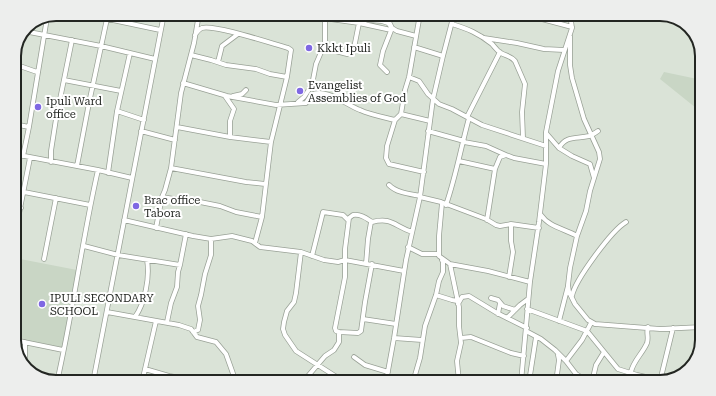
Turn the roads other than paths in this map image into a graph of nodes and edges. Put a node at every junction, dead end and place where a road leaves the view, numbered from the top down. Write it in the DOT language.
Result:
graph roads {
  1 [pos="107,21"];
  2 [pos="117,21"];
  3 [pos="162,21"];
  4 [pos="198,21"];
  5 [pos="325,21"];
  6 [pos="342,21"];
  7 [pos="365,21"];
  8 [pos="382,21"];
  9 [pos="389,21"];
  10 [pos="419,21"];
  11 [pos="453,21"];
  12 [pos="549,21"];
  13 [pos="571,21"];
  14 [pos="46,23"];
  15 [pos="359,23"];
  16 [pos="452,24"];
  17 [pos="572,27"];
  18 [pos="392,29"];
  19 [pos="160,30"];
  20 [pos="30,32"];
  21 [pos="44,34"];
  22 [pos="196,34"];
  23 [pos="238,34"];
  24 [pos="416,36"];
  25 [pos="570,36"];
  26 [pos="483,38"];
  27 [pos="72,40"];
  28 [pos="101,46"];
  29 [pos="414,47"];
  30 [pos="324,48"];
  31 [pos="564,50"];
  32 [pos="500,52"];
  33 [pos="130,53"];
  34 [pos="191,56"];
  35 [pos="443,56"];
  36 [pos="155,59"];
  37 [pos="218,62"];
  38 [pos="21,66"];
  39 [pos="37,72"];
  40 [pos="388,72"];
  41 [pos="287,77"];
  42 [pos="409,77"];
  43 [pos="64,80"];
  44 [pos="184,83"];
  45 [pos="93,85"];
  46 [pos="246,90"];
  47 [pos="121,91"];
  48 [pos="225,96"];
  49 [pos="232,97"];
  50 [pos="433,99"];
  51 [pos="298,102"];
  52 [pos="279,106"];
  53 [pos="117,111"];
  54 [pos="402,114"];
  55 [pos="468,118"];
  56 [pos="144,120"];
  57 [pos="395,120"];
  58 [pos="430,121"];
  59 [pos="21,125"];
  60 [pos="29,127"];
  61 [pos="177,127"];
  62 [pos="141,131"];
  63 [pos="428,131"];
  64 [pos="598,131"];
  65 [pos="546,132"];
  66 [pos="591,135"];
  67 [pos="230,137"];
  68 [pos="523,138"];
  69 [pos="175,140"];
  70 [pos="464,141"];
  71 [pos="271,142"];
  72 [pos="546,146"];
  73 [pos="559,148"];
  74 [pos="506,155"];
  75 [pos="23,156"];
  76 [pos="30,158"];
  77 [pos="459,161"];
  78 [pos="51,162"];
  79 [pos="546,164"];
  80 [pos="76,166"];
  81 [pos="171,168"];
  82 [pos="495,169"];
  83 [pos="98,170"];
  84 [pos="424,172"];
  85 [pos="108,173"];
  86 [pos="132,178"];
  87 [pos="594,178"];
  88 [pos="265,184"];
  89 [pos="389,185"];
  90 [pos="24,192"];
  91 [pos="420,197"];
  92 [pos="56,198"];
  93 [pos="162,198"];
  94 [pos="444,204"];
  95 [pos="90,205"];
  96 [pos="21,208"];
  97 [pos="540,214"];
  98 [pos="262,217"];
  99 [pos="124,220"];
  100 [pos="348,220"];
  101 [pos="487,220"];
  102 [pos="371,222"];
  103 [pos="626,222"];
  104 [pos="511,224"];
  105 [pos="156,228"];
  106 [pos="539,228"];
  107 [pos="412,232"];
  108 [pos="186,234"];
  109 [pos="577,236"];
  110 [pos="211,239"];
  111 [pos="255,242"];
  112 [pos="84,246"];
  113 [pos="408,247"];
  114 [pos="301,252"];
  115 [pos="118,255"];
  116 [pos="312,256"];
  117 [pos="440,256"];
  118 [pos="44,260"];
  119 [pos="147,260"];
  120 [pos="345,260"];
  121 [pos="366,264"];
  122 [pos="372,264"];
  123 [pos="450,264"];
  124 [pos="180,265"];
  125 [pos="404,271"];
  126 [pos="509,277"];
  127 [pos="530,282"];
  128 [pos="568,286"];
  129 [pos="436,295"];
  130 [pos="572,297"];
  131 [pos="491,298"];
  132 [pos="528,299"];
  133 [pos="458,302"];
  134 [pos="500,303"];
  135 [pos="527,309"];
  136 [pos="515,310"];
  137 [pos="107,312"];
  138 [pos="498,314"];
  139 [pos="135,317"];
  140 [pos="507,318"];
  141 [pos="363,319"];
  142 [pos="156,321"];
  143 [pos="559,321"];
  144 [pos="167,322"];
  145 [pos="591,323"];
  146 [pos="396,324"];
  147 [pos="648,327"];
  148 [pos="695,327"];
  149 [pos="673,328"];
  150 [pos="526,329"];
  151 [pos="193,332"];
  152 [pos="339,332"];
  153 [pos="587,332"];
  154 [pos="536,337"];
  155 [pos="394,338"];
  156 [pos="461,338"];
  157 [pos="422,340"];
  158 [pos="21,341"];
  159 [pos="25,342"];
  160 [pos="63,350"];
  161 [pos="555,350"];
  162 [pos="604,352"];
  163 [pos="25,355"];
  164 [pos="524,356"];
  165 [pos="354,357"];
  166 [pos="566,361"];
  167 [pos="318,365"];
  168 [pos="145,369"];
  169 [pos="388,372"];
  170 [pos="631,374"];
  171 [pos="58,375"];
  172 [pos="94,375"];
  173 [pos="144,375"];
  174 [pos="166,375"];
  175 [pos="234,375"];
  176 [pos="309,375"];
  177 [pos="333,375"];
  178 [pos="387,375"];
  179 [pos="415,375"];
  180 [pos="458,375"];
  181 [pos="522,375"];
  182 [pos="530,375"];
  183 [pos="557,375"];
  184 [pos="578,375"];
  185 [pos="592,375"];
  186 [pos="635,375"];
  187 [pos="662,375"];
  1 -- 28 [label="street"];
  2 -- 19 [label="street"];
  3 -- 19 [label="street"];
  4 -- 22 [label="street"];
  5 -- 30 [label="street"];
  6 -- 15 [label="street"];
  7 -- 15 [label="street"];
  8 -- 18 [label="street"];
  9 -- 18 [label="street"];
  10 -- 24 [label="street"];
  11 -- 16 [label="street"];
  12 -- 17 [label="street"];
  13 -- 17 [label="street"];
  14 -- 21 [label="street"];
  15 -- 18 [label="street"];
  15 -- 30 [label="street"];
  16 -- 26 [label="street"];
  16 -- 35 [label="street"];
  17 -- 25 [label="street"];
  18 -- 24 [label="street"];
  18 -- 40 [label="street"];
  19 -- 36 [label="street"];
  20 -- 21 [label="street"];
  21 -- 27 [label="street"];
  21 -- 39 [label="street"];
  22 -- 23 [label="street"];
  22 -- 34 [label="street"];
  23 -- 37 [label="street"];
  23 -- 41 [label="street"];
  24 -- 29 [label="street"];
  25 -- 31 [label="street"];
  25 -- 66 [label="street"];
  26 -- 31 [label="street"];
  26 -- 32 [label="street"];
  27 -- 28 [label="street"];
  27 -- 43 [label="street"];
  28 -- 33 [label="street"];
  28 -- 45 [label="street"];
  29 -- 35 [label="street"];
  29 -- 42 [label="street"];
  30 -- 51 [label="street"];
  31 -- 65 [label="street"];
  32 -- 55 [label="street"];
  32 -- 68 [label="street"];
  33 -- 36 [label="street"];
  33 -- 47 [label="street"];
  34 -- 37 [label="street"];
  34 -- 44 [label="street"];
  35 -- 50 [label="street"];
  36 -- 56 [label="street"];
  37 -- 41 [label="street"];
  38 -- 39 [label="street"];
  39 -- 60 [label="street"];
  41 -- 52 [label="street"];
  42 -- 50 [label="street"];
  42 -- 54 [label="street"];
  43 -- 45 [label="street"];
  43 -- 78 [label="street"];
  44 -- 48 [label="street"];
  44 -- 61 [label="street"];
  45 -- 47 [label="street"];
  45 -- 80 [label="street"];
  46 -- 49 [label="street"];
  47 -- 53 [label="street"];
  48 -- 49 [label="street"];
  48 -- 67 [label="street"];
  49 -- 52 [label="street"];
  50 -- 55 [label="street"];
  50 -- 58 [label="street"];
  51 -- 52 [label="street"];
  51 -- 57 [label="street"];
  52 -- 71 [label="street"];
  53 -- 56 [label="street"];
  53 -- 85 [label="street"];
  54 -- 57 [label="street"];
  54 -- 58 [label="street"];
  55 -- 68 [label="street"];
  55 -- 70 [label="street"];
  56 -- 62 [label="street"];
  57 -- 84 [label="street"];
  58 -- 63 [label="street"];
  59 -- 60 [label="street"];
  60 -- 75 [label="street"];
  61 -- 67 [label="street"];
  61 -- 69 [label="street"];
  62 -- 69 [label="street"];
  62 -- 86 [label="street"];
  63 -- 70 [label="street"];
  63 -- 84 [label="street"];
  64 -- 66 [label="street"];
  65 -- 72 [label="street"];
  65 -- 73 [label="street"];
  66 -- 73 [label="street"];
  66 -- 87 [label="street"];
  67 -- 71 [label="street"];
  68 -- 72 [label="street"];
  69 -- 81 [label="street"];
  70 -- 74 [label="street"];
  70 -- 77 [label="street"];
  71 -- 88 [label="street"];
  72 -- 79 [label="street"];
  73 -- 87 [label="street"];
  74 -- 79 [label="street"];
  74 -- 82 [label="street"];
  75 -- 76 [label="street"];
  76 -- 78 [label="street"];
  76 -- 90 [label="street"];
  77 -- 82 [label="street"];
  77 -- 94 [label="street"];
  78 -- 80 [label="street"];
  79 -- 97 [label="street"];
  80 -- 83 [label="street"];
  81 -- 88 [label="street"];
  81 -- 93 [label="street"];
  82 -- 101 [label="street"];
  83 -- 85 [label="street"];
  83 -- 95 [label="street"];
  84 -- 91 [label="street"];
  85 -- 86 [label="street"];
  86 -- 99 [label="street"];
  87 -- 109 [label="street"];
  88 -- 98 [label="street"];
  89 -- 91 [label="street"];
  90 -- 92 [label="street"];
  90 -- 96 [label="street"];
  91 -- 94 [label="street"];
  91 -- 107 [label="street"];
  92 -- 95 [label="street"];
  92 -- 118 [label="street"];
  93 -- 98 [label="street"];
  93 -- 105 [label="street"];
  94 -- 101 [label="street"];
  94 -- 117 [label="street"];
  95 -- 112 [label="street"];
  97 -- 106 [label="street"];
  97 -- 109 [label="street"];
  98 -- 111 [label="street"];
  99 -- 105 [label="street"];
  99 -- 115 [label="street"];
  100 -- 102 [label="street"];
  100 -- 116 [label="street"];
  100 -- 120 [label="street"];
  101 -- 104 [label="street"];
  102 -- 107 [label="street"];
  102 -- 121 [label="street"];
  103 -- 130 [label="street"];
  104 -- 106 [label="street"];
  104 -- 126 [label="street"];
  105 -- 108 [label="street"];
  106 -- 127 [label="street"];
  107 -- 113 [label="street"];
  108 -- 110 [label="street"];
  108 -- 124 [label="street"];
  109 -- 128 [label="street"];
  110 -- 111 [label="street"];
  110 -- 151 [label="street"];
  111 -- 114 [label="street"];
  112 -- 115 [label="street"];
  112 -- 160 [label="street"];
  113 -- 117 [label="street"];
  113 -- 125 [label="street"];
  114 -- 116 [label="street"];
  114 -- 167 [label="street"];
  115 -- 119 [label="street"];
  115 -- 137 [label="street"];
  116 -- 120 [label="street"];
  117 -- 123 [label="street"];
  117 -- 129 [label="street"];
  119 -- 124 [label="street"];
  119 -- 139 [label="street"];
  120 -- 121 [label="street"];
  120 -- 152 [label="street"];
  121 -- 122 [label="street"];
  122 -- 125 [label="street"];
  122 -- 141 [label="street"];
  123 -- 126 [label="street"];
  123 -- 133 [label="street"];
  124 -- 144 [label="street"];
  125 -- 146 [label="street"];
  126 -- 127 [label="street"];
  127 -- 132 [label="street"];
  128 -- 130 [label="street"];
  128 -- 143 [label="street"];
  129 -- 133 [label="street"];
  129 -- 157 [label="street"];
  130 -- 145 [label="street"];
  131 -- 134 [label="street"];
  132 -- 135 [label="street"];
  132 -- 136 [label="street"];
  133 -- 138 [label="street"];
  133 -- 156 [label="street"];
  134 -- 136 [label="street"];
  134 -- 138 [label="street"];
  135 -- 143 [label="street"];
  135 -- 150 [label="street"];
  136 -- 140 [label="street"];
  137 -- 139 [label="street"];
  137 -- 172 [label="street"];
  138 -- 140 [label="street"];
  139 -- 142 [label="street"];
  140 -- 150 [label="street"];
  141 -- 146 [label="street"];
  141 -- 152 [label="street"];
  142 -- 144 [label="street"];
  142 -- 168 [label="street"];
  143 -- 153 [label="street"];
  144 -- 151 [label="street"];
  145 -- 147 [label="street"];
  145 -- 153 [label="street"];
  146 -- 155 [label="street"];
  147 -- 149 [label="street"];
  147 -- 170 [label="street"];
  148 -- 149 [label="street"];
  149 -- 187 [label="street"];
  150 -- 154 [label="street"];
  150 -- 164 [label="street"];
  151 -- 175 [label="street"];
  152 -- 167 [label="street"];
  153 -- 162 [label="street"];
  153 -- 166 [label="street"];
  154 -- 161 [label="street"];
  154 -- 182 [label="street"];
  155 -- 157 [label="street"];
  155 -- 169 [label="street"];
  156 -- 164 [label="street"];
  156 -- 180 [label="street"];
  157 -- 179 [label="street"];
  158 -- 159 [label="street"];
  159 -- 160 [label="street"];
  159 -- 163 [label="street"];
  160 -- 171 [label="street"];
  161 -- 166 [label="street"];
  161 -- 183 [label="street"];
  162 -- 170 [label="street"];
  162 -- 185 [label="street"];
  164 -- 181 [label="street"];
  165 -- 169 [label="street"];
  166 -- 184 [label="street"];
  167 -- 176 [label="street"];
  167 -- 177 [label="street"];
  168 -- 173 [label="street"];
  168 -- 174 [label="street"];
  169 -- 178 [label="street"];
  170 -- 186 [label="street"];
}
